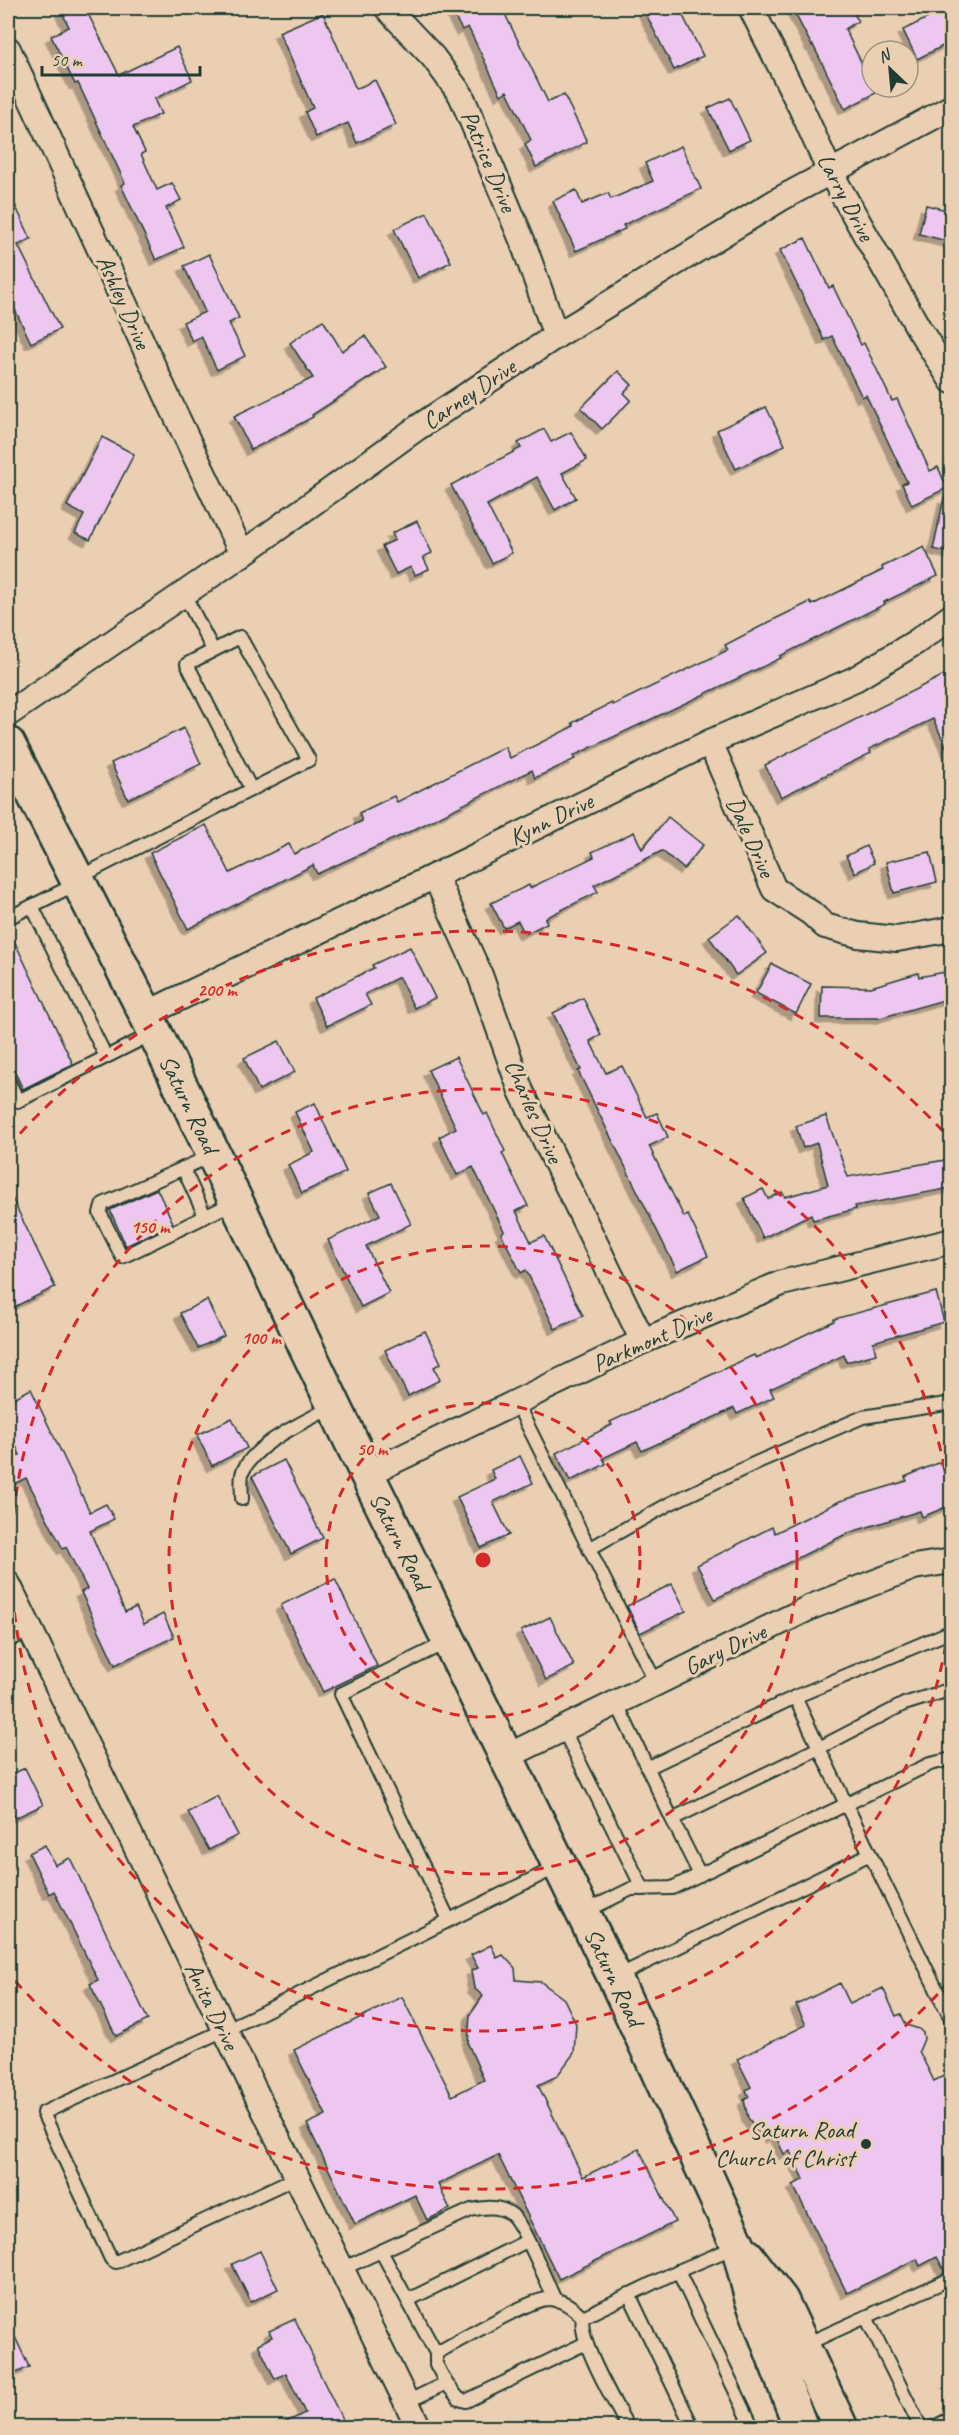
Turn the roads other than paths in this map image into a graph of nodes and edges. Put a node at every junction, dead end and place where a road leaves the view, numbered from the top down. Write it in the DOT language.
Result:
graph roads {
  1 [pos="387,8"];
  2 [pos="751,8"];
  3 [pos="8,49"];
  4 [pos="951,107"];
  5 [pos="830,172"];
  6 [pos="556,336"];
  7 [pos="951,381"];
  8 [pos="242,554"];
  9 [pos="184,594"];
  10 [pos="951,616"];
  11 [pos="213,650"];
  12 [pos="8,714"];
  13 [pos="710,742"];
  14 [pos="8,744"];
  15 [pos="251,789"];
  16 [pos="435,876"];
  17 [pos="78,880"];
  18 [pos="32,906"];
  19 [pos="8,918"];
  20 [pos="951,929"];
  21 [pos="150,1023"];
  22 [pos="106,1057"];
  23 [pos="8,1080"];
  24 [pos="213,1154"];
  25 [pos="183,1168"];
  26 [pos="236,1201"];
  27 [pos="206,1216"];
  28 [pos="951,1241"];
  29 [pos="643,1341"];
  30 [pos="516,1402"];
  31 [pos="951,1403"];
  32 [pos="334,1406"];
  33 [pos="367,1474"];
  34 [pos="242,1499"];
  35 [pos="589,1550"];
  36 [pos="951,1561"];
  37 [pos="8,1584"];
  38 [pos="30,1630"];
  39 [pos="951,1631"];
  40 [pos="8,1641"];
  41 [pos="450,1641"];
  42 [pos="656,1683"];
  43 [pos="951,1689"];
  44 [pos="795,1697"];
  45 [pos="616,1702"];
  46 [pos="563,1729"];
  47 [pos="819,1748"];
  48 [pos="506,1757"];
  49 [pos="951,1759"];
  50 [pos="647,1768"];
  51 [pos="846,1804"];
  52 [pos="672,1819"];
  53 [pos="870,1854"];
  54 [pos="560,1865"];
  55 [pos="700,1875"];
  56 [pos="643,1889"];
  57 [pos="583,1912"];
  58 [pos="449,1920"];
  59 [pos="615,1978"];
  60 [pos="947,1998"];
  61 [pos="951,2021"];
  62 [pos="223,2029"];
  63 [pos="297,2177"];
  64 [pos="527,2241"];
  65 [pos="738,2245"];
  66 [pos="381,2252"];
  67 [pos="342,2269"];
  68 [pos="678,2271"];
  69 [pos="951,2278"];
  70 [pos="628,2294"];
  71 [pos="408,2300"];
  72 [pos="555,2300"];
  73 [pos="866,2316"];
  74 [pos="583,2318"];
  75 [pos="586,2343"];
  76 [pos="803,2345"];
  77 [pos="436,2353"];
  78 [pos="446,2383"];
  79 [pos="407,2402"];
  80 [pos="951,2418"];
  81 [pos="419,2427"];
  82 [pos="628,2427"];
  83 [pos="693,2427"];
  84 [pos="753,2427"];
  85 [pos="801,2427"];
  86 [pos="841,2427"];
  87 [pos="921,2427"];
  88 [pos="932,2427"];
  1 -- 6 [label="street, Patrice Drive"];
  2 -- 5 [label="street, Larry Drive"];
  3 -- 8 [label="street, Ashley Drive"];
  4 -- 5 [label="street, Carney Drive"];
  5 -- 6 [label="street, Carney Drive"];
  5 -- 7 [label="street, Larry Drive"];
  6 -- 8 [label="street, Carney Drive"];
  8 -- 9 [label="street, Carney Drive"];
  9 -- 11 [label="lane"];
  9 -- 12 [label="street, Carney Drive"];
  10 -- 13 [label="street, Kynn Drive"];
  11 -- 15 [label="lane"];
  11 -- 15 [label="lane"];
  13 -- 16 [label="street, Kynn Drive"];
  13 -- 20 [label="street, Dale Drive"];
  14 -- 17 [label="street, Saturn Road"];
  15 -- 17 [label="lane"];
  16 -- 21 [label="street, Kynn Drive"];
  16 -- 29 [label="street, Charles Drive"];
  17 -- 18 [label="lane"];
  17 -- 21 [label="street, Saturn Road"];
  18 -- 19 [label="lane"];
  18 -- 22 [label="lane"];
  21 -- 22 [label="lane"];
  21 -- 24 [label="street, Saturn Road"];
  22 -- 23 [label="lane"];
  24 -- 25 [label="lane"];
  24 -- 26 [label="street, Saturn Road"];
  25 -- 27 [label="lane"];
  25 -- 27 [label="lane"];
  26 -- 27 [label="lane"];
  26 -- 32 [label="street, Saturn Road"];
  28 -- 29 [label="street, Parkmont Drive"];
  29 -- 30 [label="street, Parkmont Drive"];
  30 -- 33 [label="street, Parkmont Drive"];
  30 -- 35 [label="lane"];
  31 -- 35 [label="lane"];
  32 -- 33 [label="street, Saturn Road"];
  32 -- 34 [label="lane"];
  33 -- 41 [label="street, Saturn Road"];
  35 -- 42 [label="lane"];
  36 -- 42 [label="street, Gary Drive"];
  37 -- 38 [label="street, Anita Drive"];
  38 -- 40 [label="lane"];
  38 -- 62 [label="street, Anita Drive"];
  39 -- 44 [label="lane"];
  41 -- 48 [label="street, Saturn Road"];
  41 -- 58 [label="lane"];
  42 -- 45 [label="street, Gary Drive"];
  43 -- 47 [label="lane"];
  44 -- 47 [label="lane"];
  44 -- 50 [label="lane"];
  45 -- 46 [label="street, Gary Drive"];
  45 -- 50 [label="lane"];
  46 -- 48 [label="street, Gary Drive"];
  46 -- 56 [label="lane"];
  47 -- 51 [label="lane"];
  47 -- 52 [label="lane"];
  48 -- 54 [label="street, Saturn Road"];
  49 -- 51 [label="lane"];
  50 -- 52 [label="lane"];
  51 -- 53 [label="lane"];
  51 -- 55 [label="lane"];
  52 -- 55 [label="lane"];
  53 -- 59 [label="lane"];
  53 -- 60 [label="lane"];
  54 -- 57 [label="street, Saturn Road"];
  54 -- 58 [label="lane"];
  55 -- 56 [label="lane"];
  56 -- 57 [label="lane"];
  57 -- 59 [label="street, Saturn Road"];
  58 -- 62 [label="lane"];
  59 -- 65 [label="street, Saturn Road"];
  60 -- 61 [label="lane"];
  62 -- 63 [label="street, Anita Drive"];
  62 -- 63 [label="lane"];
  63 -- 67 [label="street, Anita Drive"];
  64 -- 66 [label="lane"];
  64 -- 71 [label="lane"];
  64 -- 72 [label="lane"];
  65 -- 68 [label="lane"];
  65 -- 76 [label="street, Saturn Road"];
  65 -- 85 [label="street, Saturn Road"];
  66 -- 67 [label="lane"];
  66 -- 71 [label="lane"];
  67 -- 79 [label="street, Anita Drive"];
  68 -- 70 [label="lane"];
  68 -- 84 [label="lane"];
  69 -- 73 [label="lane"];
  70 -- 74 [label="lane"];
  70 -- 83 [label="lane"];
  71 -- 77 [label="lane"];
  72 -- 74 [label="lane"];
  72 -- 77 [label="lane"];
  73 -- 76 [label="lane"];
  73 -- 87 [label="lane"];
  74 -- 75 [label="lane"];
  75 -- 78 [label="lane"];
  75 -- 82 [label="lane"];
  76 -- 86 [label="street, Saturn Road"];
  77 -- 78 [label="lane"];
  78 -- 79 [label="lane"];
  79 -- 81 [label="street, Anita Drive"];
  80 -- 88 [label="lane"];
}
